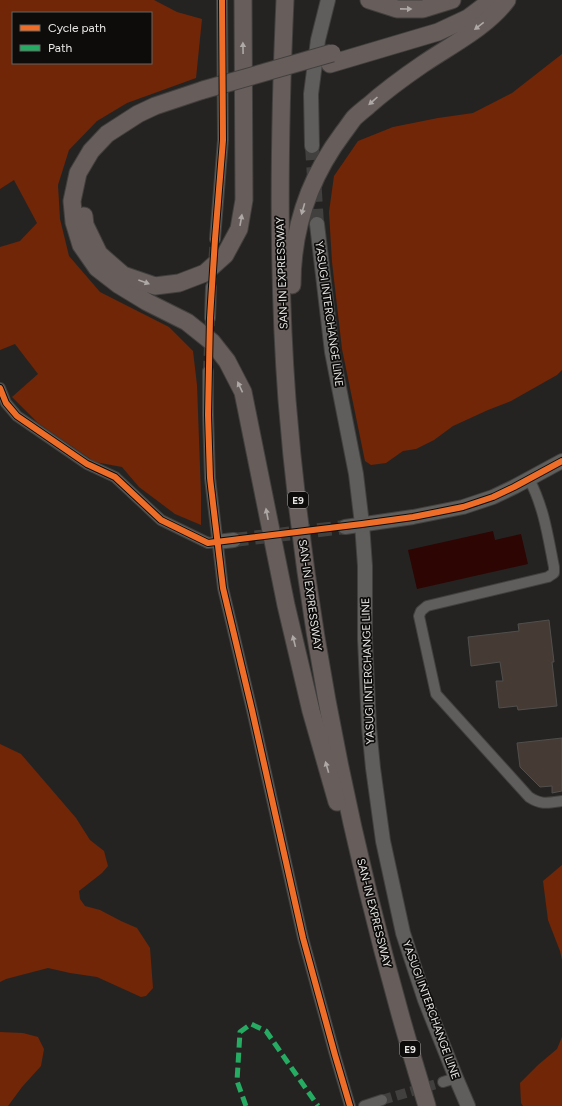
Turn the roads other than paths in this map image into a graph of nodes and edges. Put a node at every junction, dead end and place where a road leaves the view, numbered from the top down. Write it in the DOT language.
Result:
graph roads {
  1 [pos="222,0"];
  2 [pos="243,0"];
  3 [pos="285,0"];
  4 [pos="328,0"];
  5 [pos="369,0"];
  6 [pos="452,0"];
  7 [pos="476,0"];
  8 [pos="492,0"];
  9 [pos="507,0"];
  10 [pos="331,58"];
  11 [pos="202,96"];
  12 [pos="312,146"];
  13 [pos="317,224"];
  14 [pos="215,239"];
  15 [pos="212,288"];
  16 [pos="210,318"];
  17 [pos="283,328"];
  18 [pos="208,371"];
  19 [pos="0,388"];
  20 [pos="562,461"];
  21 [pos="529,480"];
  22 [pos="362,524"];
  23 [pos="345,527"];
  24 [pos="234,540"];
  25 [pos="217,542"];
  26 [pos="562,801"];
  27 [pos="394,992"];
  28 [pos="382,1100"];
  29 [pos="350,1106"];
  30 [pos="364,1106"];
  31 [pos="427,1106"];
  32 [pos="468,1106"];
  1 -- 14 [label="street"];
  11 -- 2 [label="highway, one-way"];
  3 -- 17 [label="highway, SAN-IN EXPRESSWAY / E9"];
  4 -- 12 [label="main road"];
  5 -- 6 [label="highway, one-way"];
  7 -- 10 [label="highway"];
  8 -- 10 [label="highway"];
  9 -- 17 [label="highway, one-way"];
  10 -- 11 [label="highway"];
  27 -- 11 [label="highway, one-way"];
  13 -- 22 [label="main road, YASUGI INTERCHANGE LINE"];
  15 -- 16 [label="street"];
  17 -- 27 [label="highway, SAN-IN EXPRESSWAY / E9"];
  18 -- 25 [label="street"];
  19 -- 25 [label="street"];
  20 -- 21 [label="main road"];
  21 -- 22 [label="main road"];
  21 -- 26 [label="street"];
  22 -- 23 [label="main road"];
  22 -- 32 [label="main road, YASUGI INTERCHANGE LINE"];
  24 -- 25 [label="main road"];
  25 -- 29 [label="street"];
  27 -- 31 [label="highway, SAN-IN EXPRESSWAY / E9"];
  28 -- 30 [label="street"];
}
